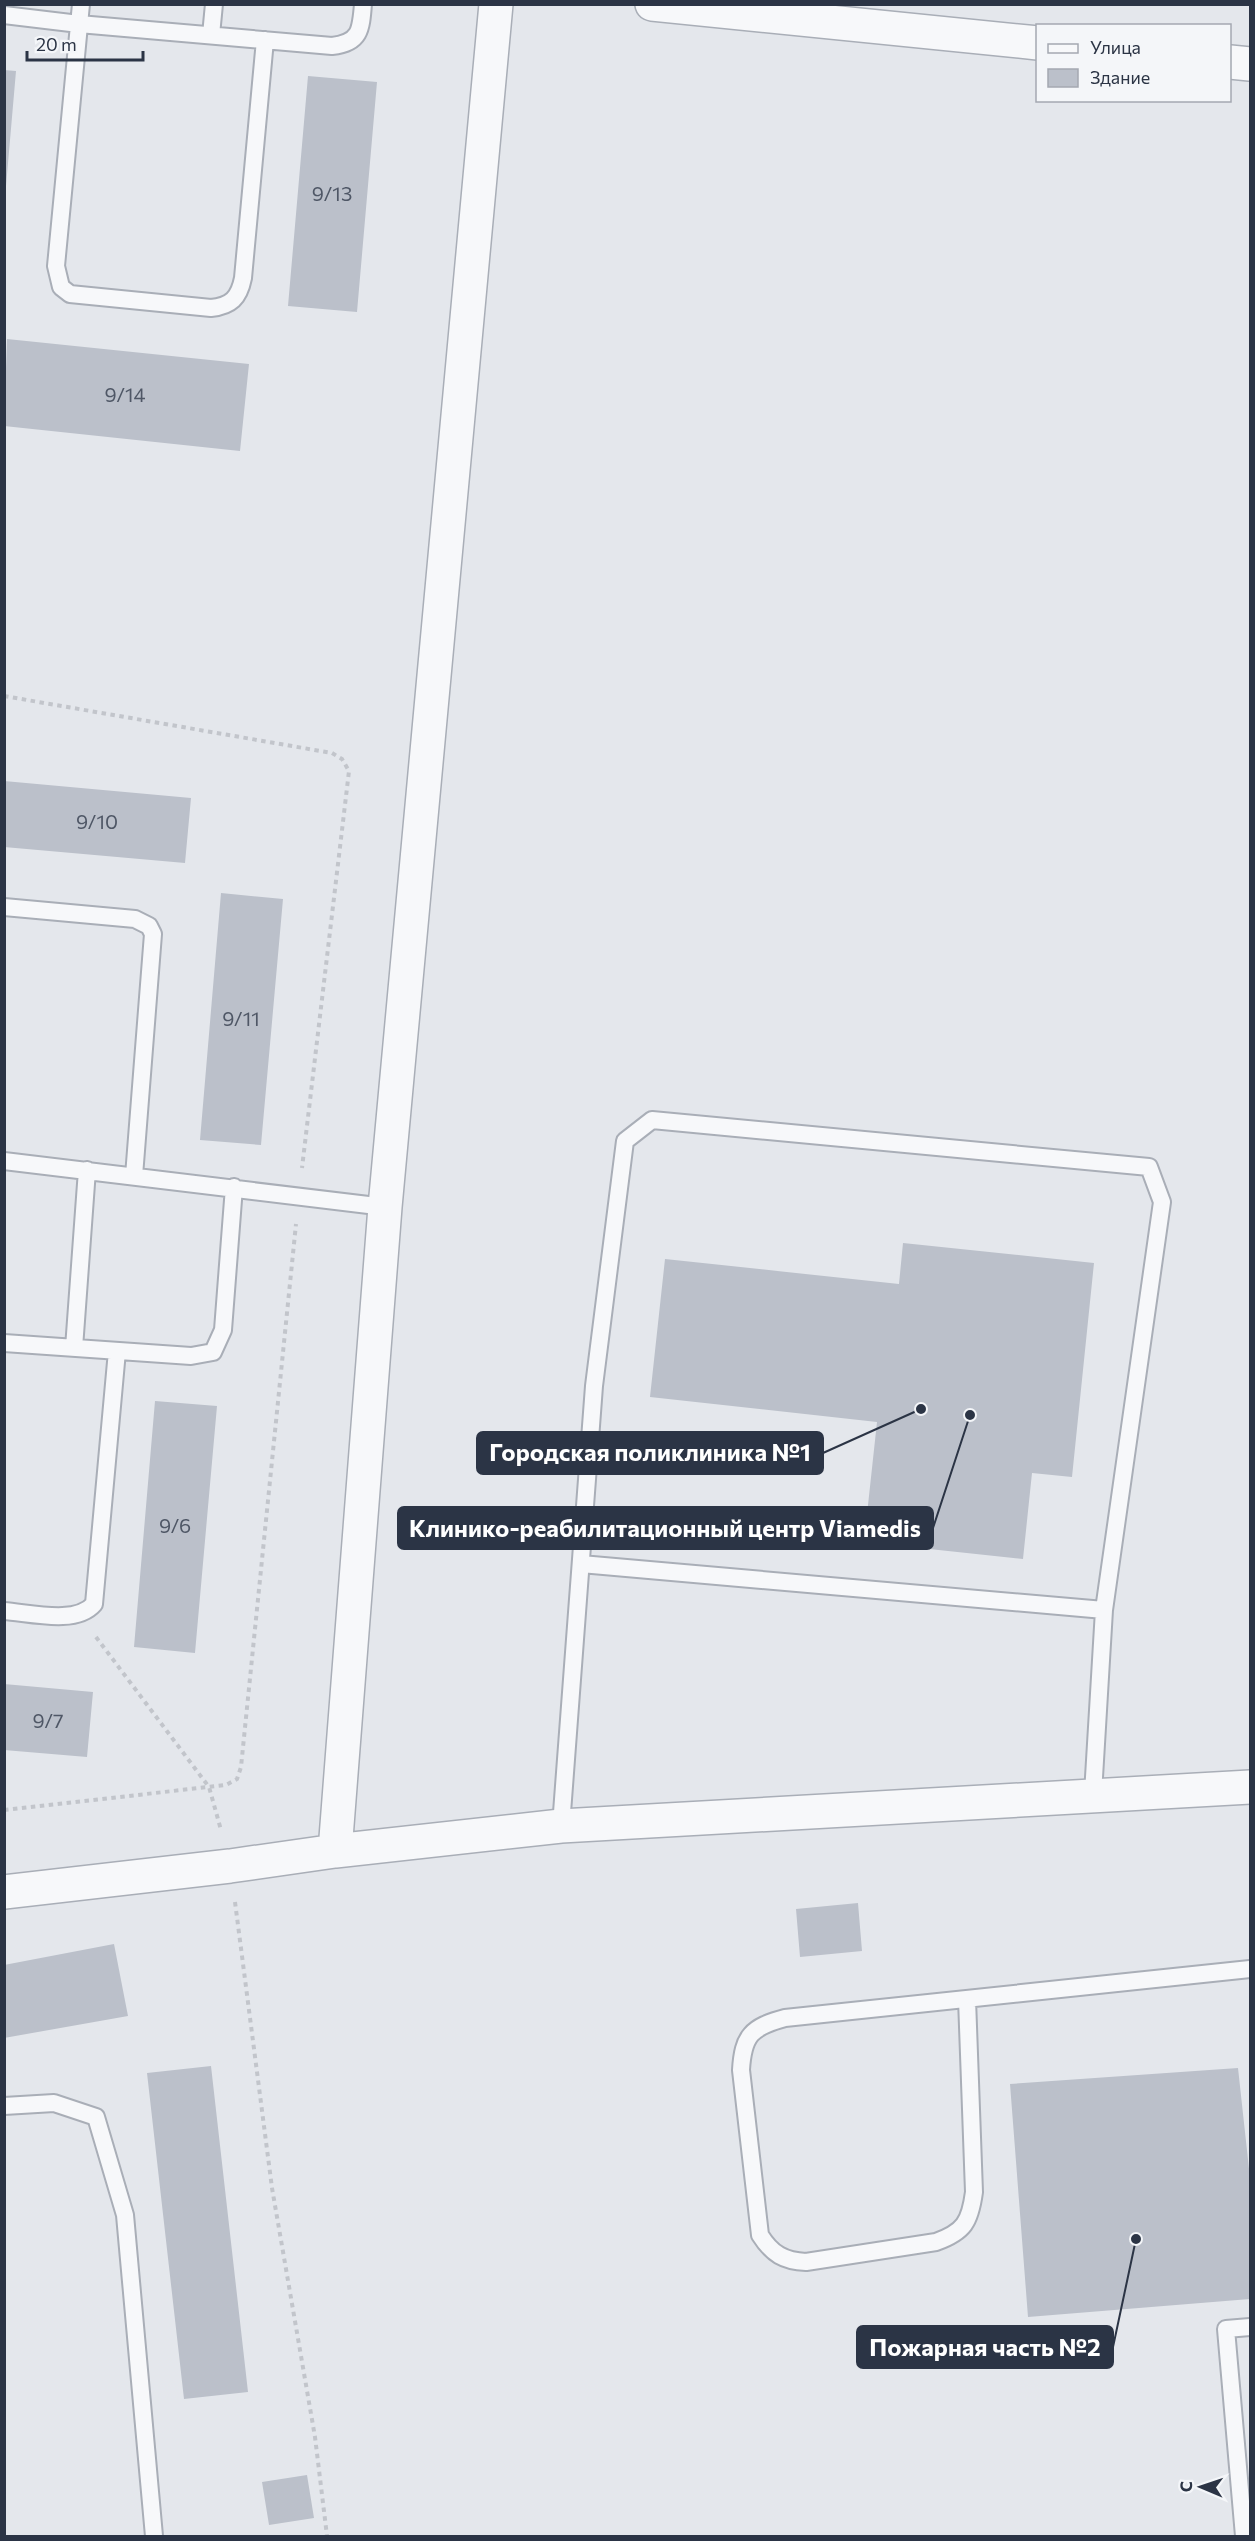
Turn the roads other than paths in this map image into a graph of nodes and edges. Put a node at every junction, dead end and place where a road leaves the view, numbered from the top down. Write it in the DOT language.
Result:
graph roads {
  1 [pos="81,4"];
  2 [pos="214,4"];
  3 [pos="363,4"];
  4 [pos="496,4"];
  5 [pos="652,4"];
  6 [pos="757,10"];
  7 [pos="4,15"];
  8 [pos="79,24"];
  9 [pos="211,35"];
  10 [pos="265,40"];
  11 [pos="1036,43"];
  12 [pos="1231,62"];
  13 [pos="1251,64"];
  14 [pos="4,907"];
  15 [pos="4,1161"];
  16 [pos="87,1170"];
  17 [pos="134,1176"];
  18 [pos="234,1187"];
  19 [pos="385,1207"];
  20 [pos="4,1343"];
  21 [pos="74,1348"];
  22 [pos="117,1351"];
  23 [pos="581,1564"];
  24 [pos="1104,1610"];
  25 [pos="4,1611"];
  26 [pos="1251,1787"];
  27 [pos="1093,1794"];
  28 [pos="561,1826"];
  29 [pos="335,1851"];
  30 [pos="4,1892"];
  31 [pos="1251,1969"];
  32 [pos="967,1999"];
  33 [pos="4,2106"];
  34 [pos="1251,2326"];
  35 [pos="154,2536"];
  36 [pos="1244,2536"];
  1 -- 8 [label="lane"];
  2 -- 9 [label="lane"];
  3 -- 10 [label="lane"];
  4 -- 19 [label="street"];
  5 -- 6 [label="street"];
  6 -- 11 [label="street"];
  7 -- 8 [label="lane"];
  8 -- 9 [label="lane"];
  8 -- 10 [label="lane"];
  9 -- 10 [label="lane"];
  12 -- 13 [label="street"];
  14 -- 17 [label="lane"];
  15 -- 16 [label="lane"];
  16 -- 17 [label="lane"];
  16 -- 21 [label="lane"];
  17 -- 18 [label="lane"];
  18 -- 19 [label="lane"];
  18 -- 22 [label="lane"];
  19 -- 29 [label="street"];
  20 -- 21 [label="lane"];
  21 -- 22 [label="lane"];
  22 -- 25 [label="lane"];
  23 -- 24 [label="lane"];
  23 -- 24 [label="lane"];
  23 -- 28 [label="lane"];
  24 -- 27 [label="lane"];
  26 -- 27 [label="street"];
  27 -- 28 [label="street"];
  28 -- 29 [label="street"];
  29 -- 30 [label="street"];
  31 -- 32 [label="lane"];
  32 -- 32 [label="lane"];
  33 -- 35 [label="lane"];
  34 -- 36 [label="lane"];
}
